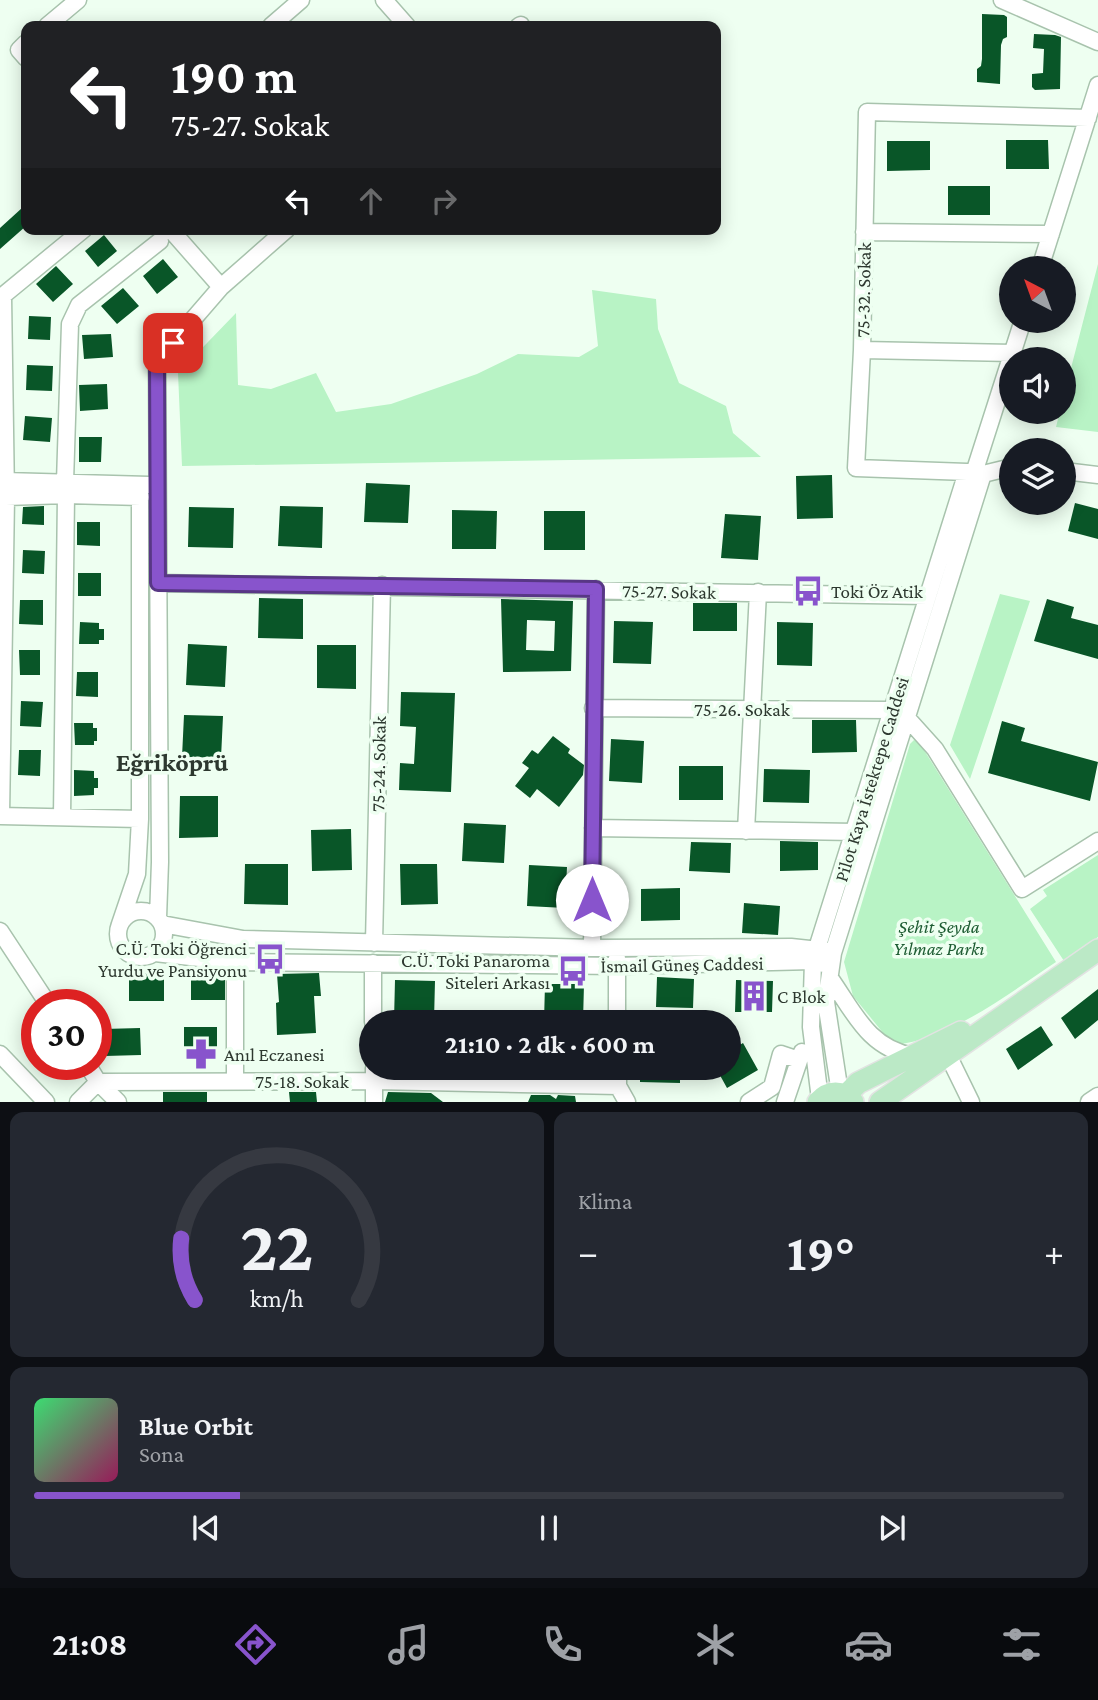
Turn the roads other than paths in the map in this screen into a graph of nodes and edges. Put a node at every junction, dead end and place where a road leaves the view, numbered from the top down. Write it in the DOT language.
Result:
graph roads {
  1 [pos="78,0"];
  2 [pos="301,0"];
  3 [pos="384,0"];
  4 [pos="1002,0"];
  5 [pos="53,21"];
  6 [pos="277,21"];
  7 [pos="403,21"];
  8 [pos="1098,42"];
  9 [pos="1098,85"];
  10 [pos="1087,118"];
  11 [pos="864,232"];
  12 [pos="1051,234"];
  13 [pos="77,235"];
  14 [pos="165,235"];
  15 [pos="279,235"];
  16 [pos="1044,256"];
  17 [pos="221,287"];
  18 [pos="2,297"];
  19 [pos="862,350"];
  20 [pos="999,353"];
  21 [pos="2,376"];
  22 [pos="999,397"];
  23 [pos="999,469"];
  24 [pos="1076,472"];
  25 [pos="975,473"];
  26 [pos="1098,475"];
  27 [pos="159,485"];
  28 [pos="6,489"];
  29 [pos="65,489"];
  30 [pos="140,491"];
  31 [pos="158,583"];
  32 [pos="382,585"];
  33 [pos="3,588"];
  34 [pos="596,589"];
  35 [pos="758,592"];
  36 [pos="927,596"];
  37 [pos="2,666"];
  38 [pos="593,708"];
  39 [pos="752,709"];
  40 [pos="891,710"];
  41 [pos="908,719"];
  42 [pos="2,741"];
  43 [pos="1,816"];
  44 [pos="62,817"];
  45 [pos="140,820"];
  46 [pos="593,828"];
  47 [pos="746,831"];
  48 [pos="856,832"];
  49 [pos="1098,841"];
  50 [pos="160,921"];
  51 [pos="120,924"];
  52 [pos="0,931"];
  53 [pos="374,943"];
  54 [pos="618,947"];
  55 [pos="592,948"];
  56 [pos="1098,950"];
  57 [pos="155,953"];
  58 [pos="825,961"];
  59 [pos="235,962"];
  60 [pos="373,963"];
  61 [pos="617,966"];
  62 [pos="38,989"];
  63 [pos="1017,1005"];
  64 [pos="373,1010"];
  65 [pos="617,1010"];
  66 [pos="811,1027"];
  67 [pos="0,1054"];
  68 [pos="948,1055"];
  69 [pos="913,1056"];
  70 [pos="799,1060"];
  71 [pos="359,1075"];
  72 [pos="374,1080"];
  73 [pos="496,1080"];
  74 [pos="618,1080"];
  75 [pos="235,1081"];
  76 [pos="98,1082"];
  77 [pos="618,1086"];
  78 [pos="1098,1096"];
  79 [pos="835,1098"];
  80 [pos="46,1101"];
  81 [pos="78,1101"];
  82 [pos="118,1101"];
  83 [pos="374,1101"];
  84 [pos="627,1101"];
  85 [pos="749,1101"];
  86 [pos="785,1101"];
  87 [pos="880,1101"];
  88 [pos="971,1101"];
  89 [pos="1089,1101"];
  1 -- 5 [label="street"];
  2 -- 6 [label="street"];
  3 -- 7 [label="street"];
  4 -- 8 [label="street"];
  9 -- 10 [label="street"];
  10 -- 11 [label="street, 75-32. Sokak"];
  10 -- 12 [label="street"];
  11 -- 12 [label="street"];
  11 -- 19 [label="street, 75-32. Sokak"];
  12 -- 16 [label="street"];
  13 -- 18 [label="street"];
  14 -- 17 [label="street"];
  14 -- 29 [label="street"];
  15 -- 17 [label="street"];
  17 -- 27 [label="street"];
  18 -- 21 [label="street"];
  19 -- 20 [label="street"];
  19 -- 25 [label="street, 75-32. Sokak"];
  21 -- 28 [label="street"];
  22 -- 25 [label="street, Pilot Kaya İstektepe Caddesi"];
  23 -- 25 [label="street"];
  24 -- 26 [label="street"];
  25 -- 36 [label="street, Pilot Kaya İstektepe Caddesi"];
  25 -- 41 [label="street, Pilot Kaya İstektepe Caddesi"];
  27 -- 30 [label="street"];
  27 -- 31 [label="street"];
  28 -- 29 [label="street"];
  28 -- 33 [label="street"];
  29 -- 30 [label="street"];
  29 -- 44 [label="street"];
  30 -- 45 [label="street"];
  31 -- 32 [label="street, 75-27. Sokak"];
  31 -- 50 [label="street"];
  32 -- 34 [label="street, 75-27. Sokak"];
  32 -- 53 [label="street, 75-24. Sokak"];
  33 -- 37 [label="street"];
  34 -- 35 [label="street, 75-27. Sokak"];
  34 -- 38 [label="street"];
  35 -- 36 [label="street, 75-27. Sokak"];
  35 -- 39 [label="street"];
  36 -- 40 [label="street, Pilot Kaya İstektepe Caddesi"];
  37 -- 42 [label="street"];
  38 -- 39 [label="street, 75-26. Sokak"];
  38 -- 46 [label="street"];
  39 -- 40 [label="street, 75-26. Sokak"];
  39 -- 47 [label="street"];
  40 -- 41 [label="street"];
  40 -- 48 [label="street, Pilot Kaya İstektepe Caddesi"];
  41 -- 49 [label="street"];
  41 -- 58 [label="street, Pilot Kaya İstektepe Caddesi"];
  42 -- 43 [label="street"];
  43 -- 44 [label="street"];
  44 -- 45 [label="street"];
  45 -- 51 [label="street"];
  46 -- 47 [label="street"];
  46 -- 55 [label="street"];
  47 -- 48 [label="street"];
  48 -- 58 [label="street, Pilot Kaya İstektepe Caddesi"];
  50 -- 51 [label="street"];
  50 -- 53 [label="street, İsmail Güneş Caddesi"];
  50 -- 57 [label="street"];
  51 -- 57 [label="street"];
  52 -- 62 [label="street"];
  53 -- 55 [label="street, İsmail Güneş Caddesi"];
  54 -- 55 [label="street, İsmail Güneş Caddesi"];
  54 -- 58 [label="street, İsmail Güneş Caddesi"];
  54 -- 61 [label="street"];
  56 -- 63 [label="main road"];
  57 -- 59 [label="street, İsmail Güneş Caddesi"];
  58 -- 61 [label="street, İsmail Güneş Caddesi"];
  58 -- 66 [label="street, Pilot Kaya İstektepe Caddesi"];
  58 -- 69 [label="street"];
  58 -- 79 [label="street, Pilot Kaya İstektepe Caddesi"];
  59 -- 60 [label="street, İsmail Güneş Caddesi"];
  59 -- 75 [label="street"];
  60 -- 61 [label="street, İsmail Güneş Caddesi"];
  60 -- 64 [label="street"];
  61 -- 65 [label="street"];
  63 -- 68 [label="main road"];
  63 -- 69 [label="main road"];
  66 -- 70 [label="street"];
  66 -- 79 [label="street, Pilot Kaya İstektepe Caddesi"];
  67 -- 80 [label="street"];
  68 -- 87 [label="main road"];
  68 -- 88 [label="street"];
  69 -- 79 [label="main road"];
  70 -- 85 [label="street"];
  70 -- 86 [label="street"];
  71 -- 75 [label="street, 75-18. Sokak"];
  72 -- 83 [label="street"];
  73 -- 77 [label="street, 75-18. Sokak"];
  74 -- 77 [label="street"];
  75 -- 76 [label="street, 75-18. Sokak"];
  76 -- 81 [label="street"];
  76 -- 82 [label="street"];
  77 -- 84 [label="street"];
  78 -- 89 [label="street"];
}
